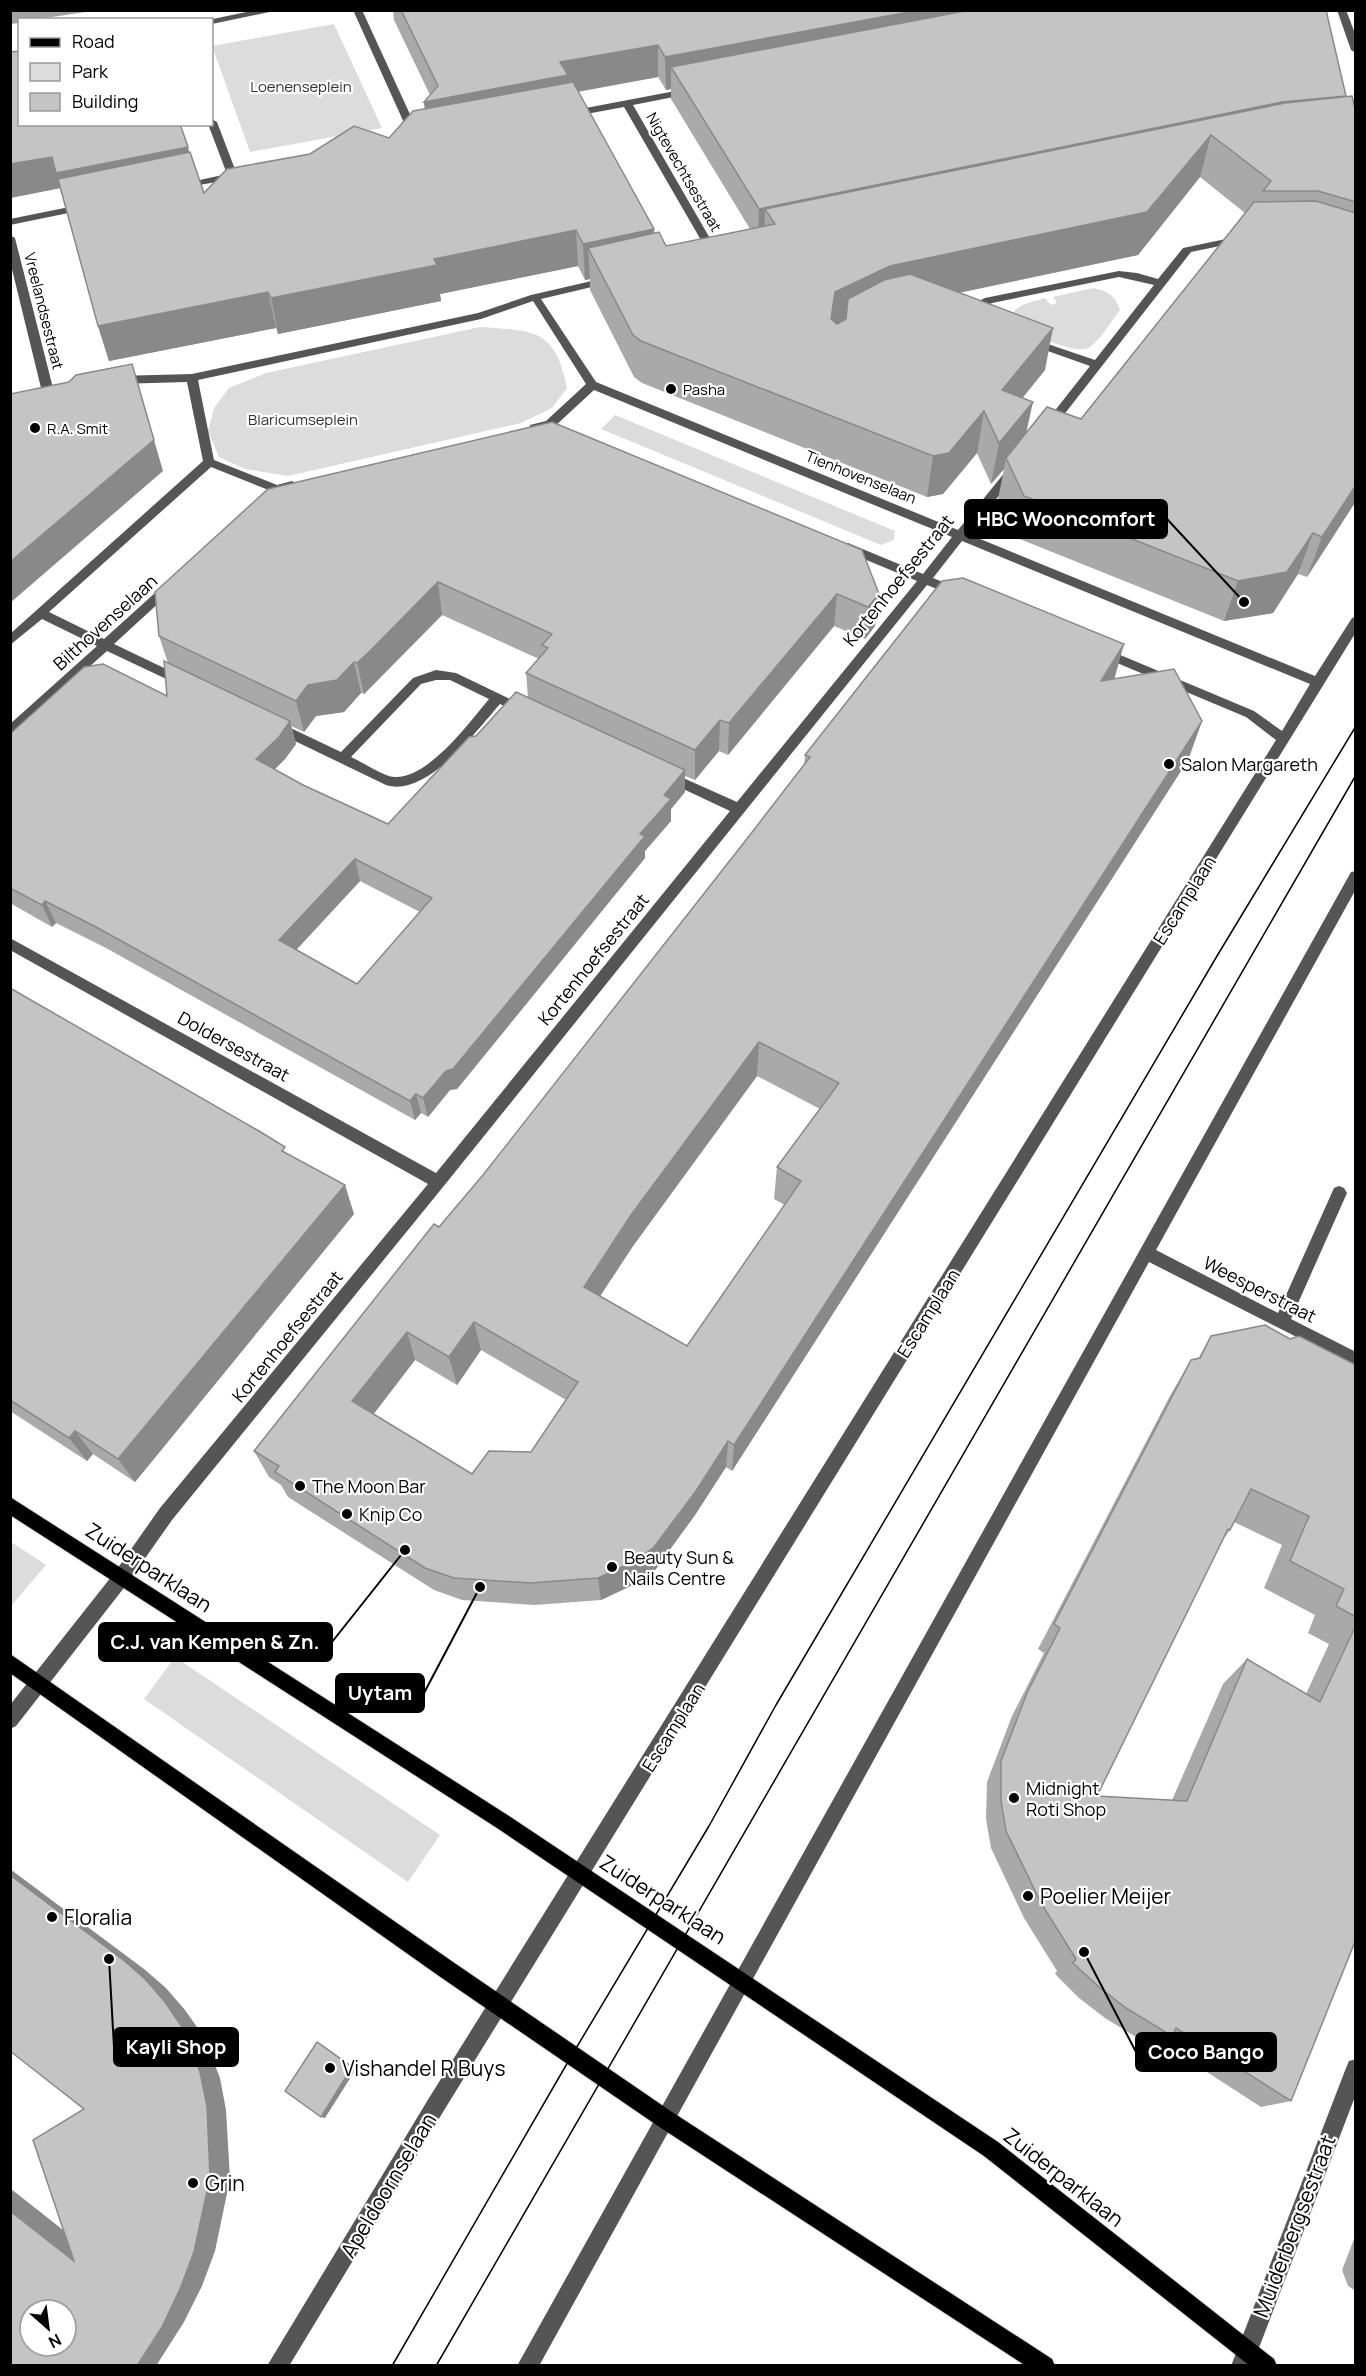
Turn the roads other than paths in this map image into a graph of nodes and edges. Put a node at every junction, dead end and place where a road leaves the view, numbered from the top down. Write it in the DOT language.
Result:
graph roads {
  1 [pos="275,10"];
  2 [pos="357,10"];
  3 [pos="1341,10"];
  4 [pos="213,21"];
  5 [pos="1356,50"];
  6 [pos="707,88"];
  7 [pos="627,103"];
  8 [pos="557,116"];
  9 [pos="213,125"];
  10 [pos="429,140"];
  11 [pos="418,142"];
  12 [pos="406,144"];
  13 [pos="245,174"];
  14 [pos="233,176"];
  15 [pos="175,188"];
  16 [pos="93,205"];
  17 [pos="10,222"];
  18 [pos="10,238"];
  19 [pos="1251,239"];
  20 [pos="727,254"];
  21 [pos="716,256"];
  22 [pos="704,259"];
  23 [pos="626,277"];
  24 [pos="1162,284"];
  25 [pos="970,295"];
  26 [pos="535,297"];
  27 [pos="989,300"];
  28 [pos="976,322"];
  29 [pos="1020,338"];
  30 [pos="1098,365"];
  31 [pos="192,378"];
  32 [pos="103,382"];
  33 [pos="592,385"];
  34 [pos="48,392"];
  35 [pos="527,430"];
  36 [pos="1038,439"];
  37 [pos="209,462"];
  38 [pos="1020,462"];
  39 [pos="299,484"];
  40 [pos="959,535"];
  41 [pos="836,542"];
  42 [pos="183,574"];
  43 [pos="923,579"];
  44 [pos="967,597"];
  45 [pos="42,614"];
  46 [pos="1356,621"];
  47 [pos="10,641"];
  48 [pos="106,644"];
  49 [pos="1087,646"];
  50 [pos="1317,682"];
  51 [pos="192,686"];
  52 [pos="498,698"];
  53 [pos="519,708"];
  54 [pos="267,722"];
  55 [pos="10,732"];
  56 [pos="1284,739"];
  57 [pos="342,759"];
  58 [pos="655,770"];
  59 [pos="739,808"];
  60 [pos="1356,876"];
  61 [pos="10,943"];
  62 [pos="438,1182"];
  63 [pos="1340,1193"];
  64 [pos="1146,1253"];
  65 [pos="1282,1322"];
  66 [pos="1356,1359"];
  67 [pos="10,1505"];
  68 [pos="121,1578"];
  69 [pos="10,1662"];
  70 [pos="39,1683"];
  71 [pos="10,1720"];
  72 [pos="580,1874"];
  73 [pos="742,1981"];
  74 [pos="500,2005"];
  75 [pos="1356,2068"];
  76 [pos="665,2119"];
  77 [pos="1244,2359"];
  78 [pos="277,2366"];
  79 [pos="527,2366"];
  80 [pos="1045,2366"];
  81 [pos="1267,2366"];
  1 -- 4 [label="street"];
  2 -- 11 [label="street"];
  3 -- 5 [label="street"];
  6 -- 7 [label="street"];
  7 -- 8 [label="street"];
  7 -- 21 [label="street, Nigtevechtsestraat"];
  9 -- 14 [label="street"];
  10 -- 11 [label="street"];
  11 -- 12 [label="street"];
  13 -- 14 [label="street"];
  14 -- 15 [label="street"];
  16 -- 17 [label="street"];
  18 -- 34 [label="street, Vreelandsestraat"];
  19 -- 24 [label="street"];
  20 -- 21 [label="street"];
  21 -- 22 [label="street"];
  23 -- 26 [label="street"];
  24 -- 27 [label="street"];
  24 -- 30 [label="street"];
  25 -- 27 [label="street"];
  26 -- 31 [label="street"];
  26 -- 33 [label="street"];
  27 -- 28 [label="street"];
  29 -- 30 [label="street"];
  30 -- 36 [label="street"];
  31 -- 32 [label="street"];
  31 -- 37 [label="street"];
  33 -- 35 [label="street"];
  33 -- 40 [label="street, Tienhovenselaan"];
  37 -- 39 [label="street"];
  37 -- 45 [label="street"];
  38 -- 40 [label="street, Kortenhoefsestraat"];
  40 -- 43 [label="street, Kortenhoefsestraat"];
  40 -- 50 [label="street, Tienhovenselaan"];
  41 -- 43 [label="street"];
  42 -- 48 [label="street, Bilthovenselaan"];
  43 -- 44 [label="street"];
  43 -- 59 [label="street, Kortenhoefsestraat"];
  45 -- 47 [label="street"];
  45 -- 48 [label="street"];
  46 -- 50 [label="street, Escamplaan"];
  48 -- 51 [label="street"];
  48 -- 55 [label="street, Bilthovenselaan"];
  49 -- 56 [label="street"];
  50 -- 56 [label="street, Escamplaan"];
  52 -- 53 [label="street"];
  52 -- 57 [label="street"];
  52 -- 57 [label="street"];
  54 -- 57 [label="street"];
  56 -- 72 [label="street, Escamplaan"];
  58 -- 59 [label="street"];
  59 -- 62 [label="street, Kortenhoefsestraat"];
  60 -- 64 [label="street"];
  61 -- 62 [label="street, Doldersestraat"];
  62 -- 68 [label="street, Kortenhoefsestraat"];
  63 -- 65 [label="street"];
  64 -- 65 [label="street, Weesperstraat"];
  64 -- 73 [label="street"];
  65 -- 66 [label="street, Weesperstraat"];
  67 -- 68 [label="main road, Zuiderparklaan"];
  68 -- 70 [label="street, Kortenhoefsestraat"];
  68 -- 72 [label="main road, Zuiderparklaan"];
  69 -- 70 [label="main road"];
  70 -- 71 [label="street, Kortenhoefsestraat"];
  70 -- 74 [label="main road"];
  72 -- 73 [label="main road, Zuiderparklaan"];
  72 -- 74 [label="street, Escamplaan"];
  73 -- 76 [label="street"];
  73 -- 77 [label="main road, Zuiderparklaan"];
  74 -- 76 [label="main road"];
  74 -- 78 [label="street, Apeldoornselaan"];
  75 -- 77 [label="street, Muiderbergsestraat"];
  76 -- 79 [label="street"];
  76 -- 80 [label="main road"];
  77 -- 81 [label="main road, Zuiderparklaan"];
}
